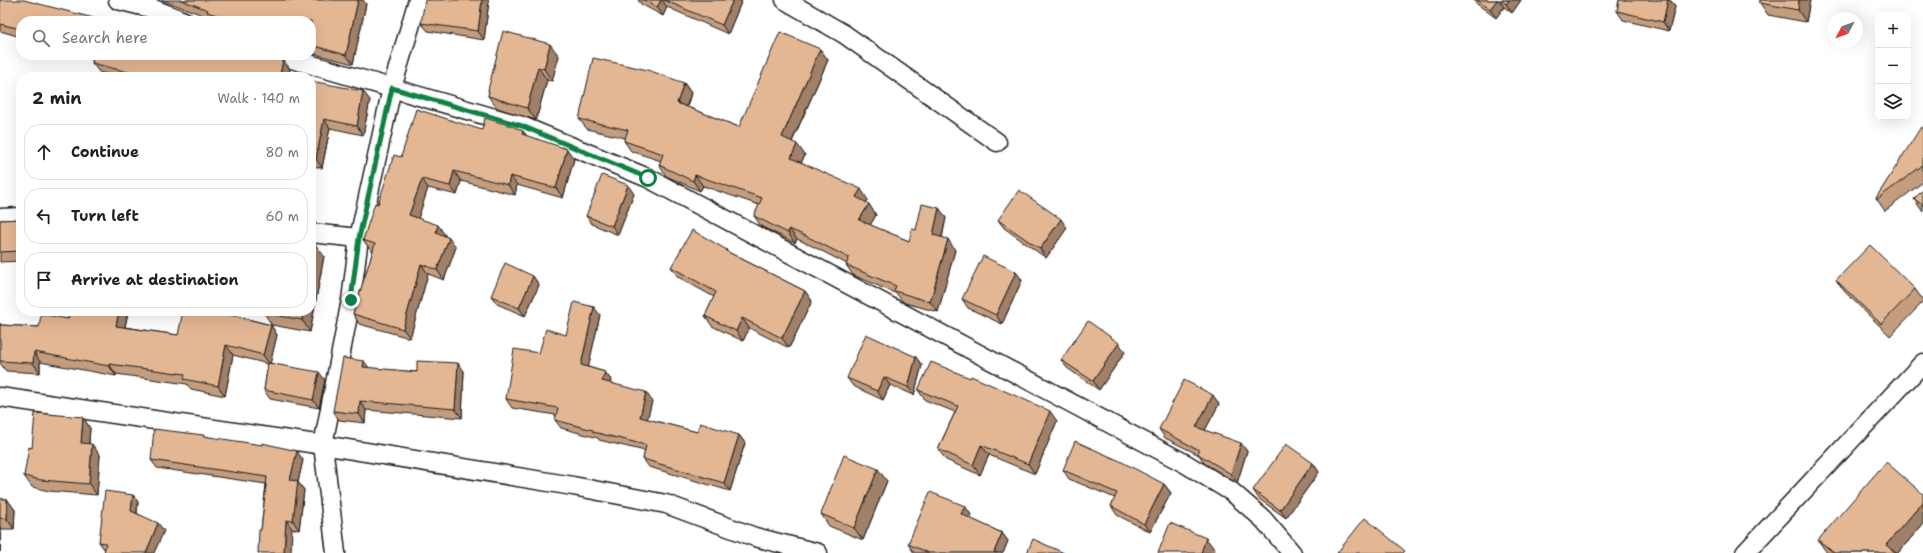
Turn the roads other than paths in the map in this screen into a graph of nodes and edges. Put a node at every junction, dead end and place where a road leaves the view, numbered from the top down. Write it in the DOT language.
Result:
graph roads {
  1 [pos="118,0"];
  2 [pos="418,0"];
  3 [pos="785,0"];
  4 [pos="170,16"];
  5 [pos="295,60"];
  6 [pos="392,88"];
  7 [pos="997,142"];
  8 [pos="0,218"];
  9 [pos="16,218"];
  10 [pos="316,234"];
  11 [pos="359,238"];
  12 [pos="1923,363"];
  13 [pos="0,397"];
  14 [pos="323,445"];
  15 [pos="336,553"];
  16 [pos="818,553"];
  17 [pos="1292,553"];
  18 [pos="1745,553"];
  1 -- 4 [label="street"];
  2 -- 6 [label="street"];
  3 -- 7 [label="street"];
  5 -- 6 [label="street"];
  6 -- 11 [label="street"];
  6 -- 17 [label="street"];
  8 -- 9 [label="street"];
  10 -- 11 [label="street"];
  11 -- 14 [label="street"];
  12 -- 18 [label="street"];
  13 -- 14 [label="street"];
  14 -- 15 [label="street"];
  14 -- 16 [label="street"];
}
